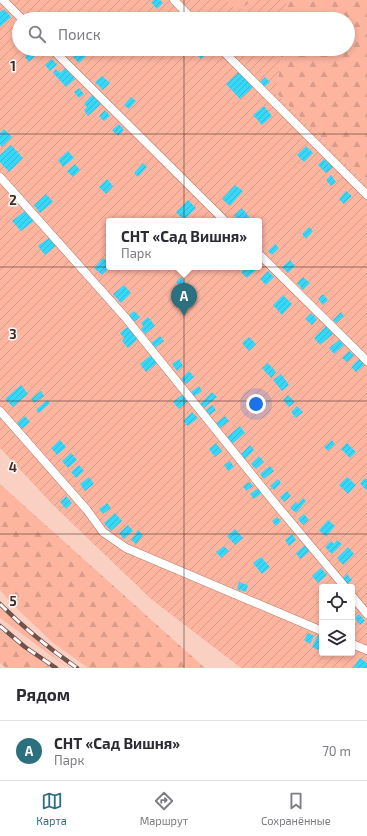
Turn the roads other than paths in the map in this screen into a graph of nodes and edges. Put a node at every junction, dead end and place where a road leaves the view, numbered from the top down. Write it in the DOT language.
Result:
graph roads {
  1 [pos="3,0"];
  2 [pos="174,0"];
  3 [pos="15,12"];
  4 [pos="185,12"];
  5 [pos="59,56"];
  6 [pos="228,56"];
  7 [pos="0,177"];
  8 [pos="367,195"];
  9 [pos="222,218"];
  10 [pos="262,257"];
  11 [pos="367,361"];
  12 [pos="0,411"];
  13 [pos="342,584"];
  14 [pos="355,600"];
  15 [pos="367,614"];
  16 [pos="319,630"];
  17 [pos="355,645"];
  18 [pos="367,650"];
  1 -- 3 [label="street"];
  2 -- 4 [label="street"];
  5 -- 9 [label="street"];
  6 -- 8 [label="street"];
  7 -- 13 [label="street"];
  10 -- 11 [label="street"];
  12 -- 16 [label="street"];
  14 -- 15 [label="street"];
  17 -- 18 [label="street"];
}
